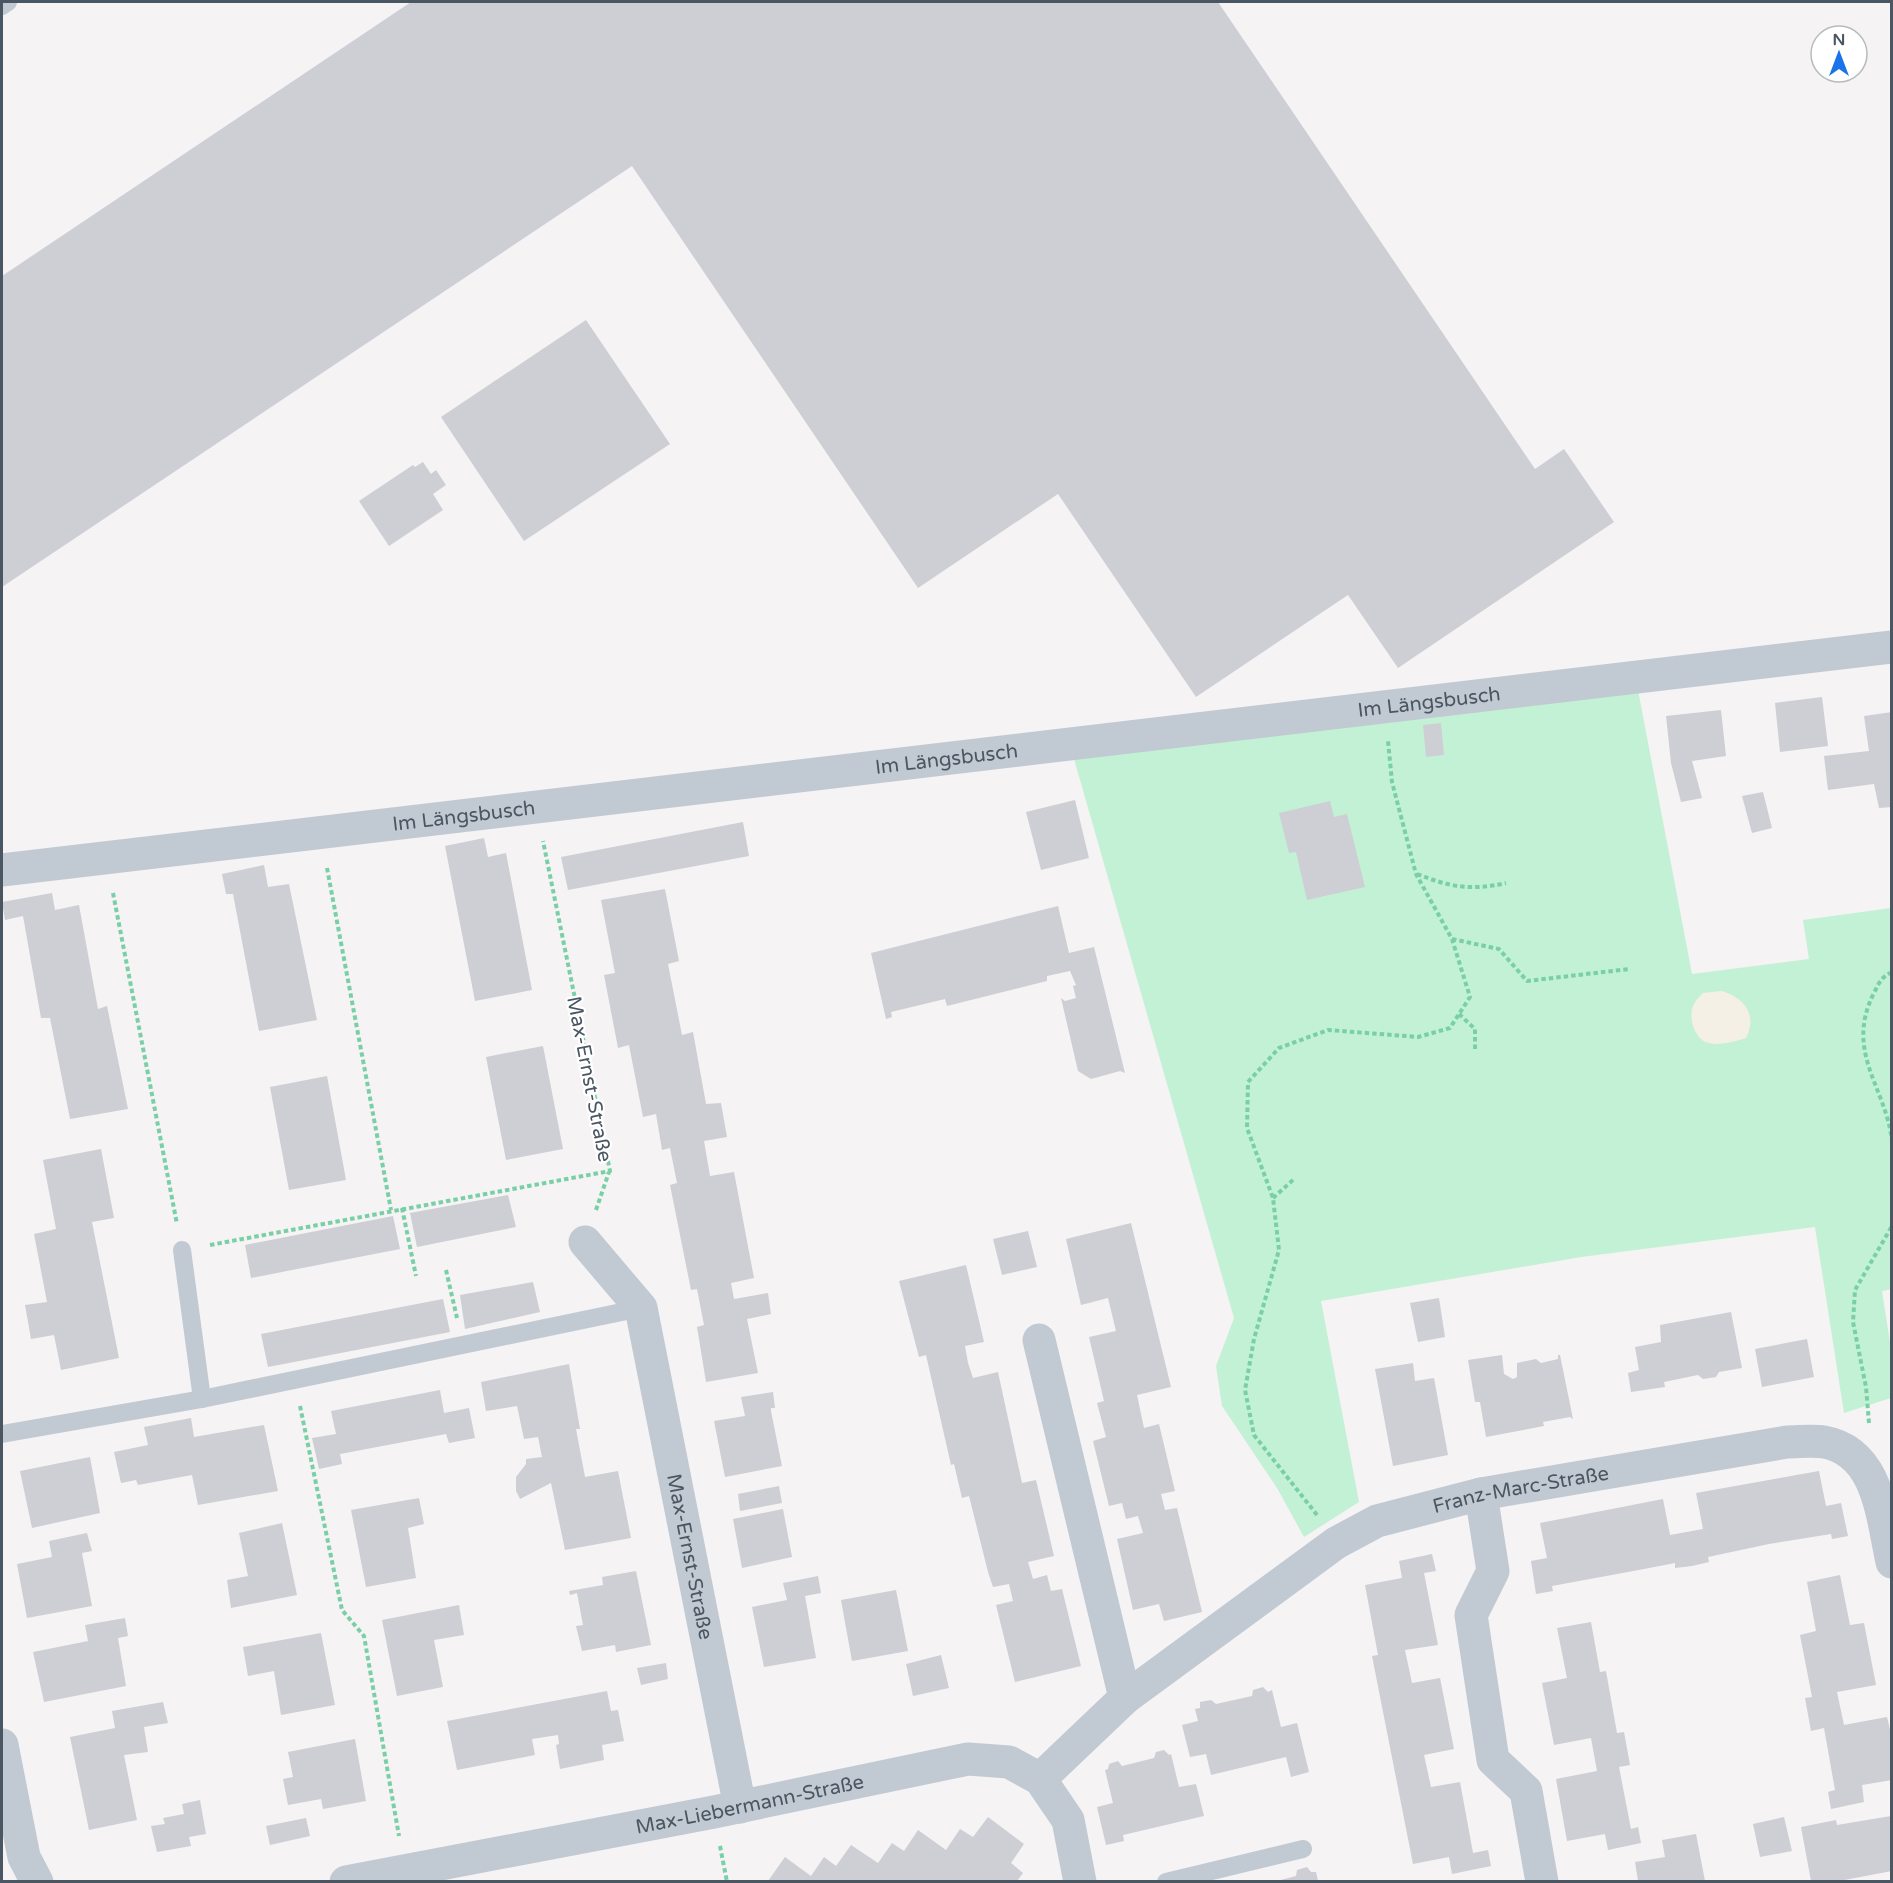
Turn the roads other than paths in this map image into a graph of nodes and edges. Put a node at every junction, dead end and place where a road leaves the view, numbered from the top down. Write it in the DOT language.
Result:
graph roads {
  1 [pos="8,2"];
  2 [pos="2,6"];
  3 [pos="1892,647"];
  4 [pos="2,870"];
  5 [pos="585,1242"];
  6 [pos="182,1250"];
  7 [pos="641,1308"];
  8 [pos="1039,1340"];
  9 [pos="202,1399"];
  10 [pos="2,1434"];
  11 [pos="1481,1494"];
  12 [pos="1892,1562"];
  13 [pos="1125,1698"];
  14 [pos="2,1745"];
  15 [pos="1040,1779"];
  16 [pos="740,1807"];
  17 [pos="1304,1849"];
  18 [pos="38,1881"];
  19 [pos="346,1881"];
  20 [pos="1080,1881"];
  21 [pos="1166,1881"];
  22 [pos="1542,1881"];
  1 -- 2 [label="lane"];
  3 -- 4 [label="street, Im Längsbusch"];
  5 -- 7 [label="street, Max-Ernst-Straße"];
  6 -- 9 [label="lane"];
  7 -- 9 [label="lane"];
  7 -- 16 [label="street, Max-Ernst-Straße"];
  8 -- 13 [label="street"];
  9 -- 10 [label="lane"];
  11 -- 12 [label="street, Franz-Marc-Straße"];
  11 -- 13 [label="street, Franz-Marc-Straße"];
  11 -- 22 [label="street"];
  13 -- 15 [label="street, Franz-Marc-Straße"];
  14 -- 18 [label="street"];
  15 -- 16 [label="street, Max-Liebermann-Straße"];
  15 -- 20 [label="street, Max-Liebermann-Straße"];
  16 -- 19 [label="street, Max-Liebermann-Straße"];
  17 -- 21 [label="lane"];
}
